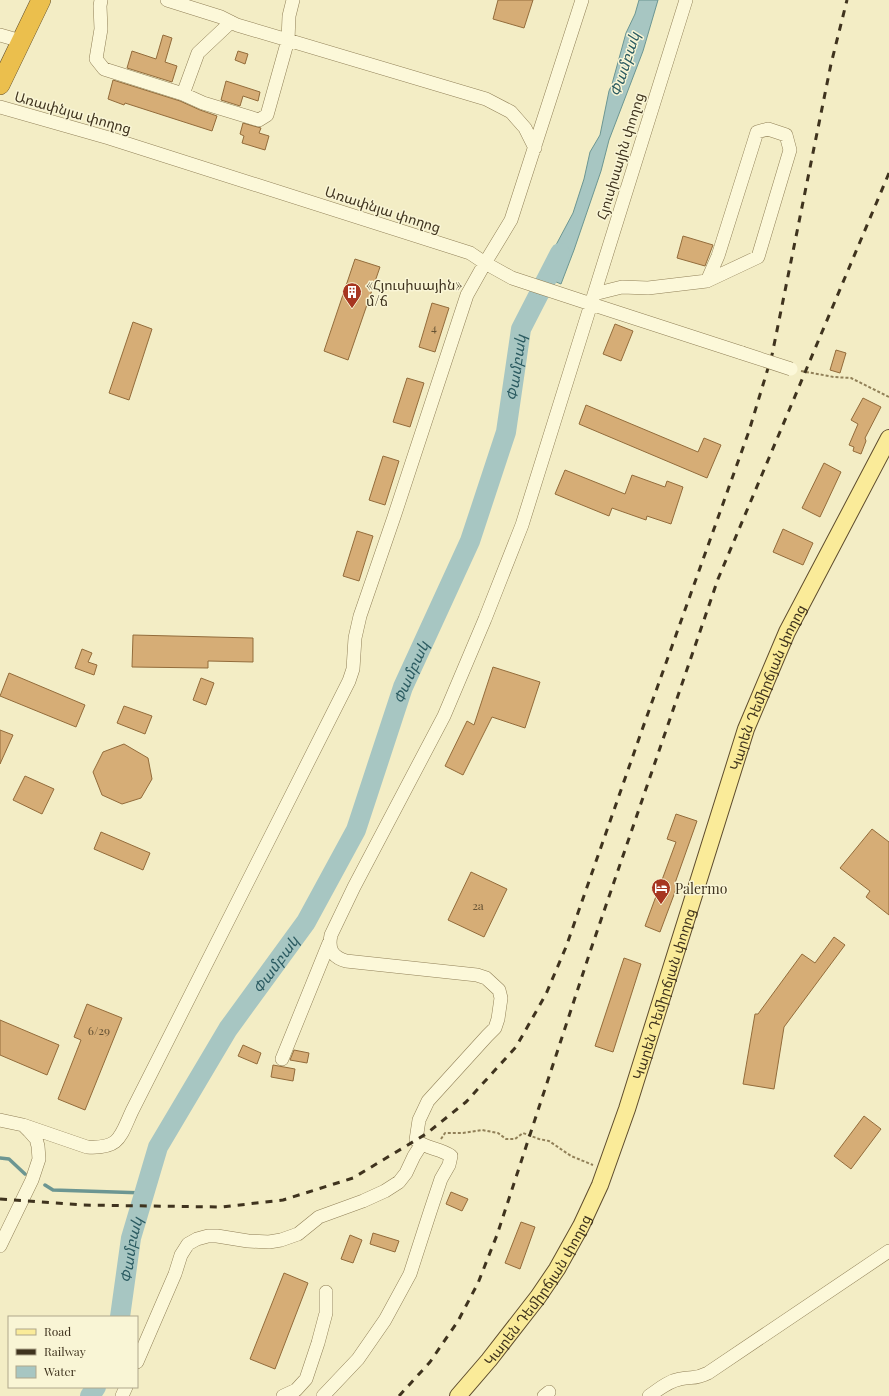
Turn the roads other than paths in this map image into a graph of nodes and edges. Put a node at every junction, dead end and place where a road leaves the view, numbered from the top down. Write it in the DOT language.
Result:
graph roads {
  1 [pos="41,0"];
  2 [pos="101,0"];
  3 [pos="167,0"];
  4 [pos="293,0"];
  5 [pos="582,0"];
  6 [pos="686,0"];
  7 [pos="230,22"];
  8 [pos="0,35"];
  9 [pos="288,40"];
  10 [pos="21,41"];
  11 [pos="0,85"];
  12 [pos="183,94"];
  13 [pos="0,107"];
  14 [pos="535,148"];
  15 [pos="485,263"];
  16 [pos="707,281"];
  17 [pos="593,299"];
  18 [pos="791,369"];
  19 [pos="889,438"];
  20 [pos="329,943"];
  21 [pos="282,1059"];
  22 [pos="0,1120"];
  23 [pos="22,1125"];
  24 [pos="421,1145"];
  25 [pos="0,1246"];
  26 [pos="889,1251"];
  27 [pos="326,1292"];
  28 [pos="138,1360"];
  29 [pos="283,1396"];
  30 [pos="323,1396"];
  31 [pos="458,1396"];
  32 [pos="648,1396"];
  1 -- 10 [label="highway"];
  2 -- 12 [label="street"];
  3 -- 7 [label="street"];
  4 -- 9 [label="street"];
  5 -- 14 [label="street"];
  6 -- 17 [label="street, Հյուսիսային փողոց"];
  7 -- 9 [label="street"];
  7 -- 12 [label="street"];
  8 -- 10 [label="street"];
  9 -- 12 [label="street"];
  9 -- 14 [label="street"];
  10 -- 11 [label="highway"];
  13 -- 15 [label="street, Առափնյա փողոց"];
  14 -- 15 [label="street"];
  15 -- 17 [label="street, Առափնյա փողոց"];
  15 -- 23 [label="street"];
  16 -- 16 [label="street"];
  16 -- 17 [label="street"];
  17 -- 18 [label="street, bridge"];
  17 -- 20 [label="street, Հյուսիսային փողոց"];
  19 -- 31 [label="main road, Կարեն Դեմիրճյան փողոց"];
  20 -- 21 [label="street, Հյուսիսային փողոց"];
  20 -- 24 [label="street"];
  22 -- 23 [label="street"];
  23 -- 25 [label="street"];
  24 -- 28 [label="street"];
  24 -- 30 [label="street"];
  26 -- 32 [label="street"];
  27 -- 29 [label="street"];
}
